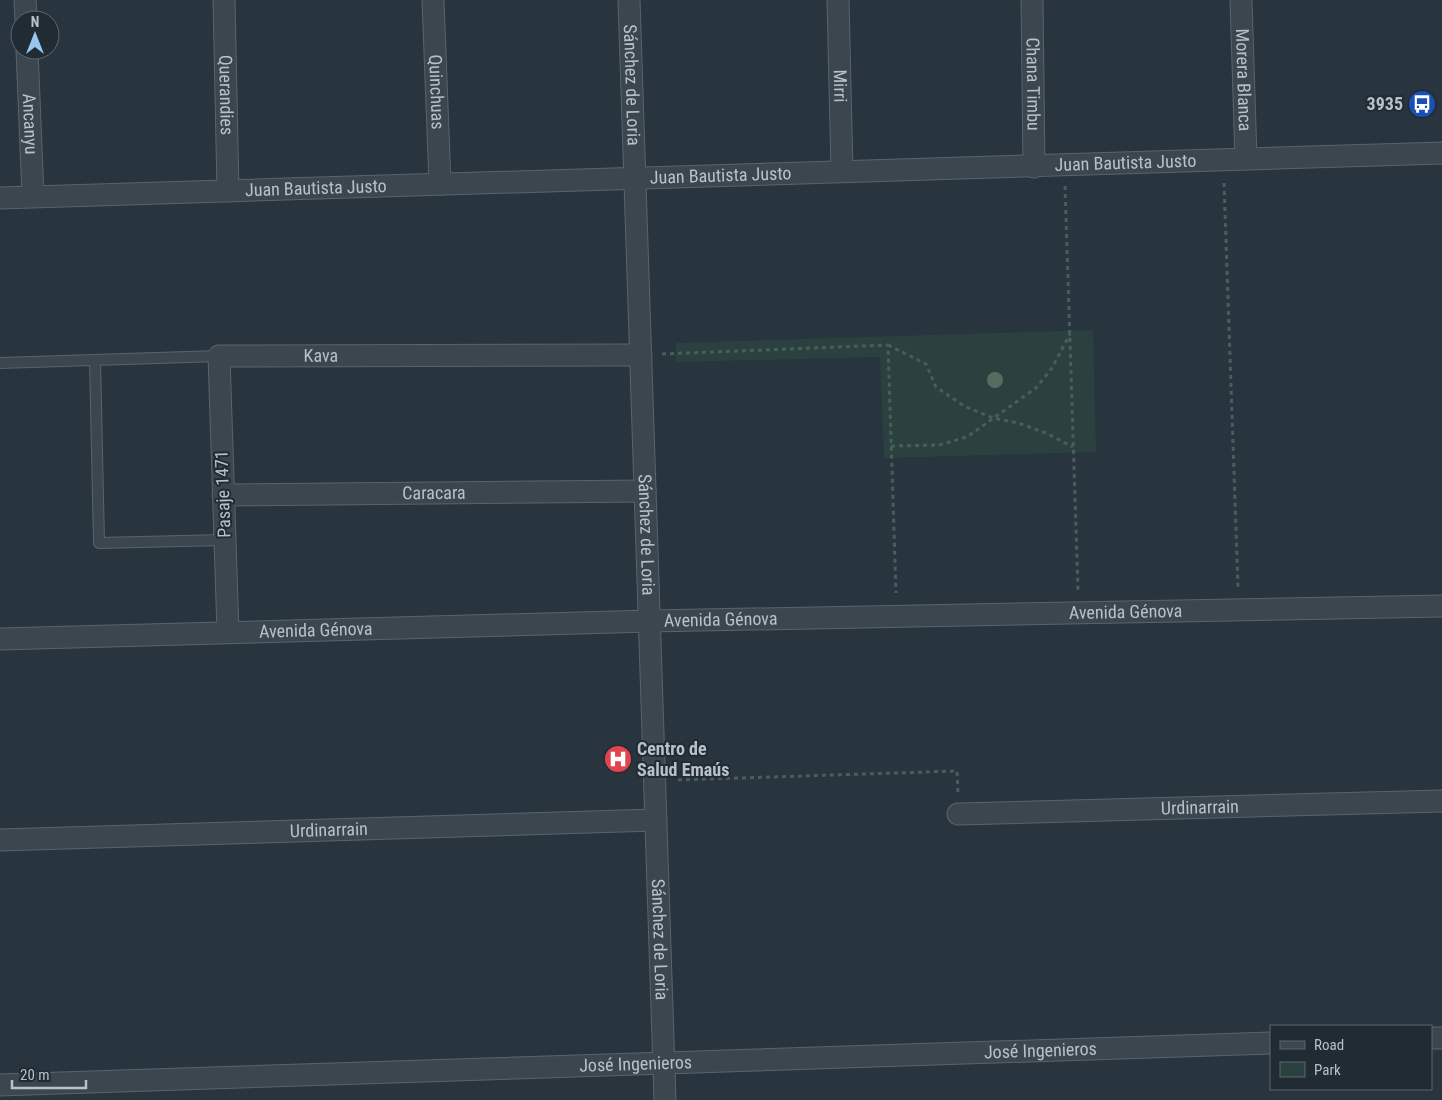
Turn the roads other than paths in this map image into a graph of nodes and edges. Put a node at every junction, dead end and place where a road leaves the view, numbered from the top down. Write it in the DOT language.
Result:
graph roads {
  1 [pos="224,0"];
  2 [pos="433,0"];
  3 [pos="629,0"];
  4 [pos="838,0"];
  5 [pos="1032,0"];
  6 [pos="1242,0"];
  7 [pos="27,60"];
  8 [pos="1442,153"];
  9 [pos="1246,159"];
  10 [pos="1034,167"];
  11 [pos="842,171"];
  12 [pos="635,178"];
  13 [pos="440,184"];
  14 [pos="228,191"];
  15 [pos="33,196"];
  16 [pos="0,198"];
  17 [pos="641,355"];
  18 [pos="219,356"];
  19 [pos="95,360"];
  20 [pos="0,363"];
  21 [pos="645,491"];
  22 [pos="223,495"];
  23 [pos="224,540"];
  24 [pos="1442,606"];
  25 [pos="650,620"];
  26 [pos="228,632"];
  27 [pos="0,639"];
  28 [pos="1442,801"];
  29 [pos="958,814"];
  30 [pos="656,820"];
  31 [pos="0,840"];
  32 [pos="1270,1043"];
  33 [pos="664,1063"];
  34 [pos="0,1085"];
  35 [pos="665,1100"];
  1 -- 14 [label="street, Querandies"];
  2 -- 13 [label="street, Quinchuas"];
  3 -- 12 [label="street, Sánchez de Loria"];
  4 -- 11 [label="street, Mirri"];
  5 -- 10 [label="street, Chana Timbu"];
  6 -- 9 [label="street, Morera Blanca"];
  7 -- 15 [label="street, Ancanyu"];
  8 -- 9 [label="street, Juan Bautista Justo"];
  9 -- 10 [label="street, Juan Bautista Justo"];
  10 -- 11 [label="street, Juan Bautista Justo"];
  11 -- 12 [label="street, Juan Bautista Justo"];
  12 -- 13 [label="street, Juan Bautista Justo"];
  12 -- 17 [label="street, Sánchez de Loria"];
  13 -- 14 [label="street, Juan Bautista Justo"];
  14 -- 15 [label="street, Juan Bautista Justo"];
  15 -- 16 [label="street, Juan Bautista Justo"];
  17 -- 18 [label="street, Kava"];
  17 -- 21 [label="street, Sánchez de Loria"];
  18 -- 19 [label="lane, Kava"];
  18 -- 22 [label="street, Pasaje 1471"];
  19 -- 20 [label="lane, Kava"];
  19 -- 23 [label="lane"];
  21 -- 22 [label="street, Caracara"];
  21 -- 25 [label="street, Sánchez de Loria"];
  22 -- 23 [label="street, Pasaje 1471"];
  23 -- 26 [label="street, Pasaje 1471"];
  24 -- 25 [label="street, Avenida Génova"];
  25 -- 26 [label="street, Avenida Génova"];
  25 -- 30 [label="street, Sánchez de Loria"];
  26 -- 27 [label="street, Avenida Génova"];
  28 -- 29 [label="street, Urdinarrain"];
  30 -- 31 [label="street, Urdinarrain"];
  30 -- 33 [label="street, Sánchez de Loria"];
  32 -- 33 [label="street, José Ingenieros"];
  33 -- 34 [label="street, José Ingenieros"];
  33 -- 35 [label="street, Sánchez de Loria"];
}
